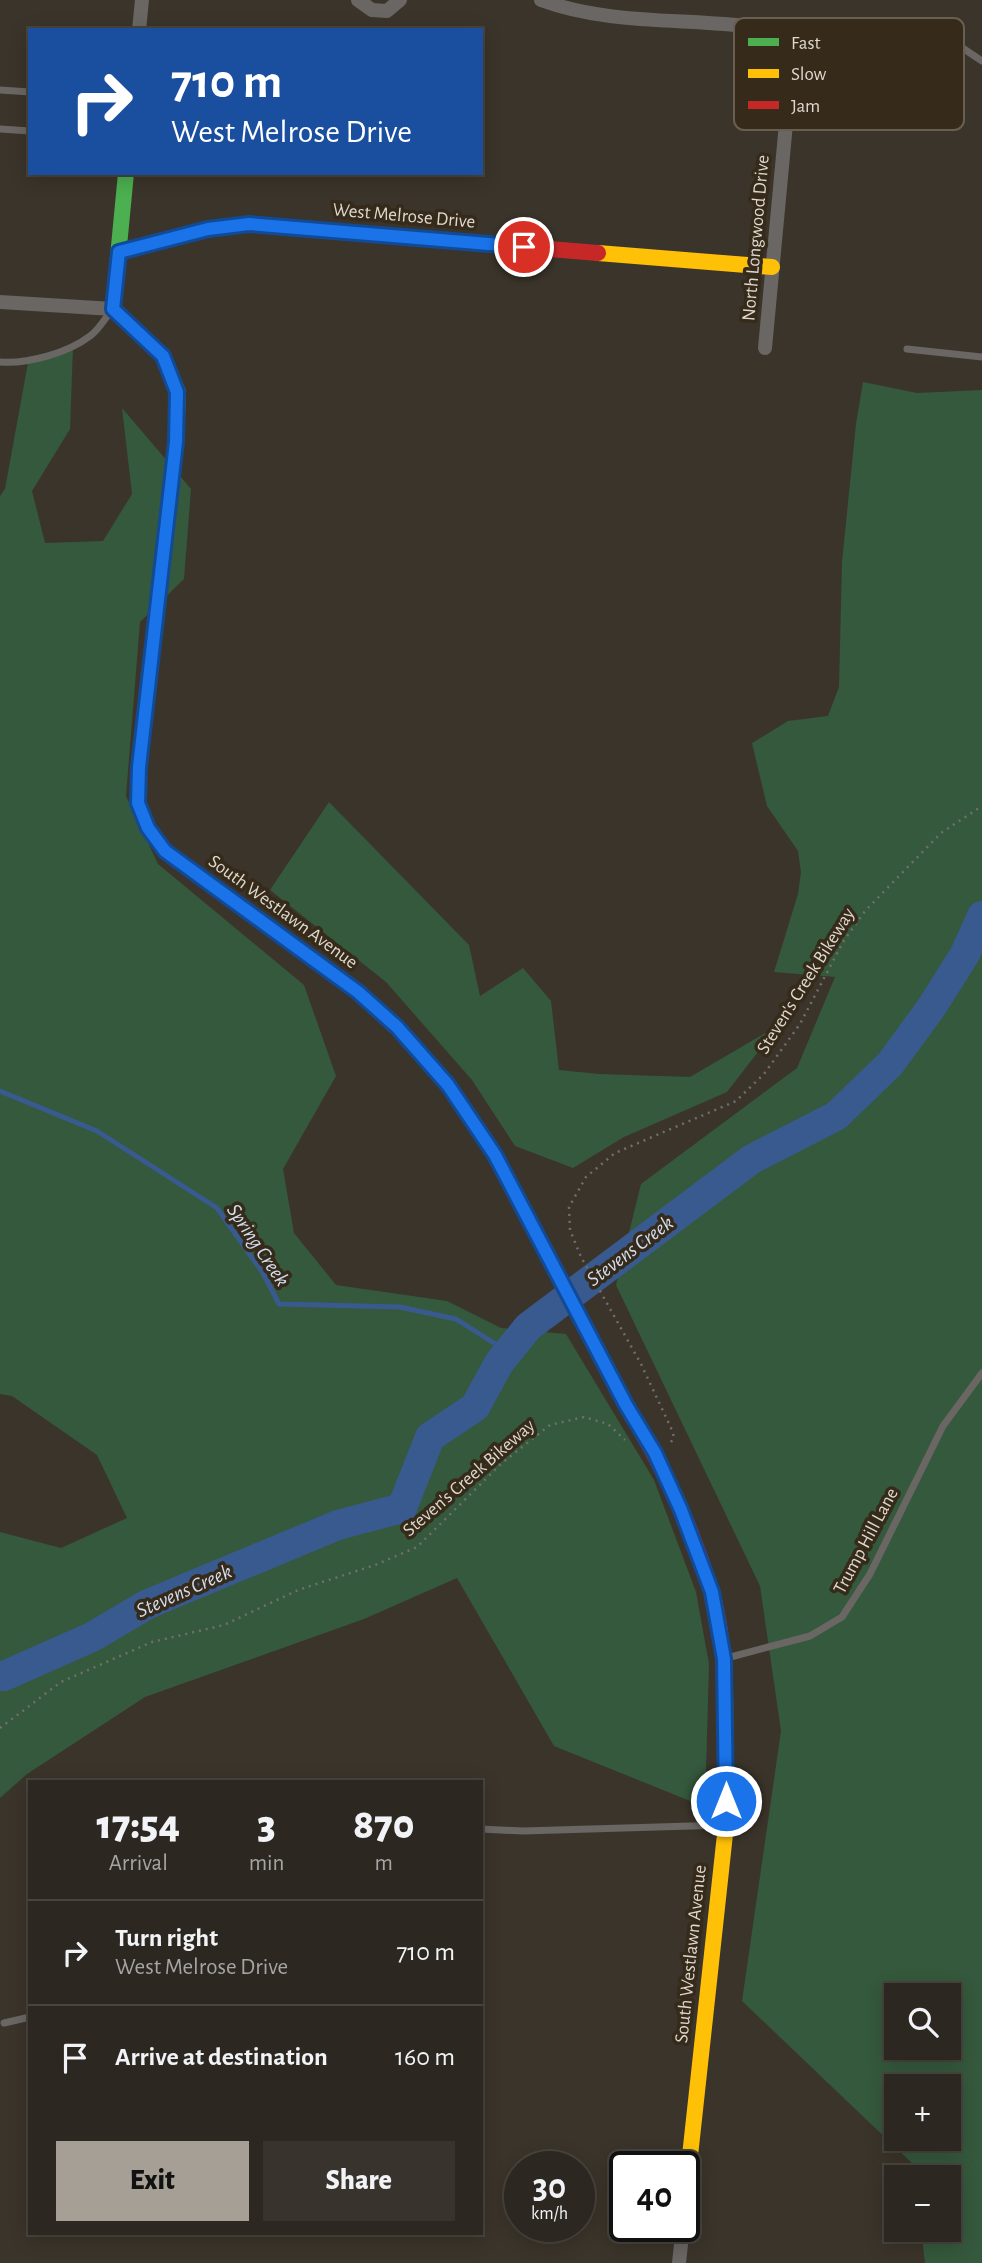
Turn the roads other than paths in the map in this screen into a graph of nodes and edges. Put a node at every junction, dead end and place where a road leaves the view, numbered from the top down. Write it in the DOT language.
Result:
graph roads {
  1 [pos="142,0"];
  2 [pos="358,0"];
  3 [pos="400,0"];
  4 [pos="542,0"];
  5 [pos="734,25"];
  6 [pos="139,28"];
  7 [pos="964,49"];
  8 [pos="982,61"];
  9 [pos="0,90"];
  10 [pos="28,92"];
  11 [pos="0,129"];
  12 [pos="785,130"];
  13 [pos="28,131"];
  14 [pos="126,175"];
  15 [pos="119,252"];
  16 [pos="772,267"];
  17 [pos="0,302"];
  18 [pos="113,309"];
  19 [pos="765,348"];
  20 [pos="907,349"];
  21 [pos="982,356"];
  22 [pos="0,362"];
  23 [pos="982,1373"];
  24 [pos="724,1659"];
  25 [pos="726,1825"];
  26 [pos="483,1829"];
  27 [pos="28,2017"];
  28 [pos="4,2023"];
  29 [pos="691,2151"];
  30 [pos="681,2242"];
  31 [pos="679,2263"];
  1 -- 6 [label="street"];
  2 -- 3 [label="street"];
  4 -- 5 [label="street, North Longwood Drive"];
  7 -- 8 [label="lane"];
  9 -- 10 [label="lane"];
  11 -- 13 [label="lane"];
  12 -- 16 [label="street, North Longwood Drive"];
  14 -- 15 [label="street"];
  15 -- 16 [label="street, West Melrose Drive"];
  15 -- 18 [label="street"];
  16 -- 19 [label="street, North Longwood Drive"];
  17 -- 18 [label="street"];
  18 -- 22 [label="lane"];
  18 -- 24 [label="street, South Westlawn Avenue"];
  20 -- 21 [label="lane"];
  23 -- 24 [label="lane, Trump Hill Lane"];
  24 -- 25 [label="street, South Westlawn Avenue"];
  25 -- 26 [label="lane"];
  25 -- 29 [label="street, South Westlawn Avenue"];
  27 -- 28 [label="lane"];
  30 -- 31 [label="street"];
}
